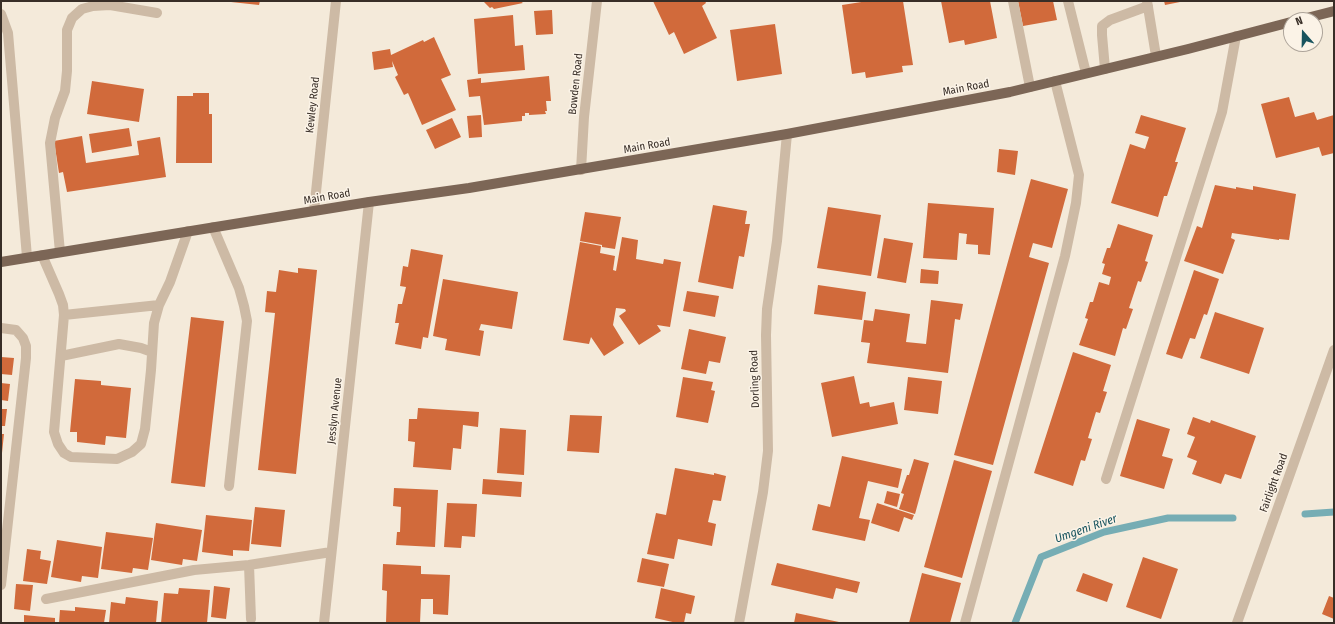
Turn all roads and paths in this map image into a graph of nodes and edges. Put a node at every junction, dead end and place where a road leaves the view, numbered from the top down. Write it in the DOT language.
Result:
graph roads {
  1 [pos="336,1"];
  2 [pos="597,1"];
  3 [pos="1013,1"];
  4 [pos="1068,1"];
  5 [pos="1147,3"];
  6 [pos="1334,11"];
  7 [pos="157,13"];
  8 [pos="1,14"];
  9 [pos="1323,14"];
  10 [pos="1283,24"];
  11 [pos="1236,36"];
  12 [pos="1156,56"];
  13 [pos="1105,69"];
  14 [pos="1086,74"];
  15 [pos="1055,81"];
  16 [pos="1030,87"];
  17 [pos="787,134"];
  18 [pos="580,170"];
  19 [pos="370,202"];
  20 [pos="314,211"];
  21 [pos="213,227"];
  22 [pos="188,231"];
  23 [pos="60,252"];
  24 [pos="42,255"];
  25 [pos="27,257"];
  26 [pos="1,262"];
  27 [pos="159,305"];
  28 [pos="64,314"];
  29 [pos="1,328"];
  30 [pos="1334,350"];
  31 [pos="152,352"];
  32 [pos="60,356"];
  33 [pos="1106,479"];
  34 [pos="229,486"];
  35 [pos="331,552"];
  36 [pos="248,564"];
  37 [pos="1,585"];
  38 [pos="46,599"];
  39 [pos="251,619"];
  40 [pos="324,623"];
  41 [pos="739,623"];
  42 [pos="965,623"];
  43 [pos="1237,623"];
  1 -- 20 [label="street, Kewley Road"];
  2 -- 18 [label="street, Bowden Road"];
  3 -- 16 [label="street"];
  4 -- 14 [label="street"];
  5 -- 12 [label="street"];
  5 -- 13 [label="street"];
  6 -- 9 [label="main road"];
  7 -- 23 [label="street"];
  8 -- 25 [label="street"];
  10 -- 11 [label="main road, Main Road"];
  11 -- 12 [label="main road, Main Road"];
  11 -- 33 [label="street"];
  12 -- 13 [label="main road, Main Road"];
  13 -- 14 [label="main road, Main Road"];
  14 -- 15 [label="main road, Main Road"];
  15 -- 16 [label="main road, Main Road"];
  15 -- 42 [label="street"];
  16 -- 17 [label="main road, Main Road"];
  17 -- 18 [label="main road, Main Road"];
  17 -- 41 [label="street, Dorling Road"];
  18 -- 19 [label="main road, Main Road"];
  19 -- 20 [label="main road, Main Road"];
  19 -- 35 [label="street, Jesslyn Avenue"];
  20 -- 21 [label="main road, Main Road"];
  21 -- 22 [label="main road, Main Road"];
  21 -- 34 [label="street"];
  22 -- 23 [label="main road, Main Road"];
  22 -- 27 [label="street"];
  23 -- 24 [label="main road, Main Road"];
  24 -- 25 [label="main road, Main Road"];
  24 -- 28 [label="street"];
  25 -- 26 [label="main road, Main Road"];
  27 -- 28 [label="street"];
  27 -- 31 [label="street"];
  28 -- 32 [label="street"];
  29 -- 37 [label="street"];
  30 -- 43 [label="street, Fairlight Road"];
  31 -- 32 [label="street"];
  31 -- 32 [label="street"];
  35 -- 36 [label="street"];
  35 -- 40 [label="street, Jesslyn Avenue"];
  36 -- 38 [label="street"];
  36 -- 39 [label="street"];
}
